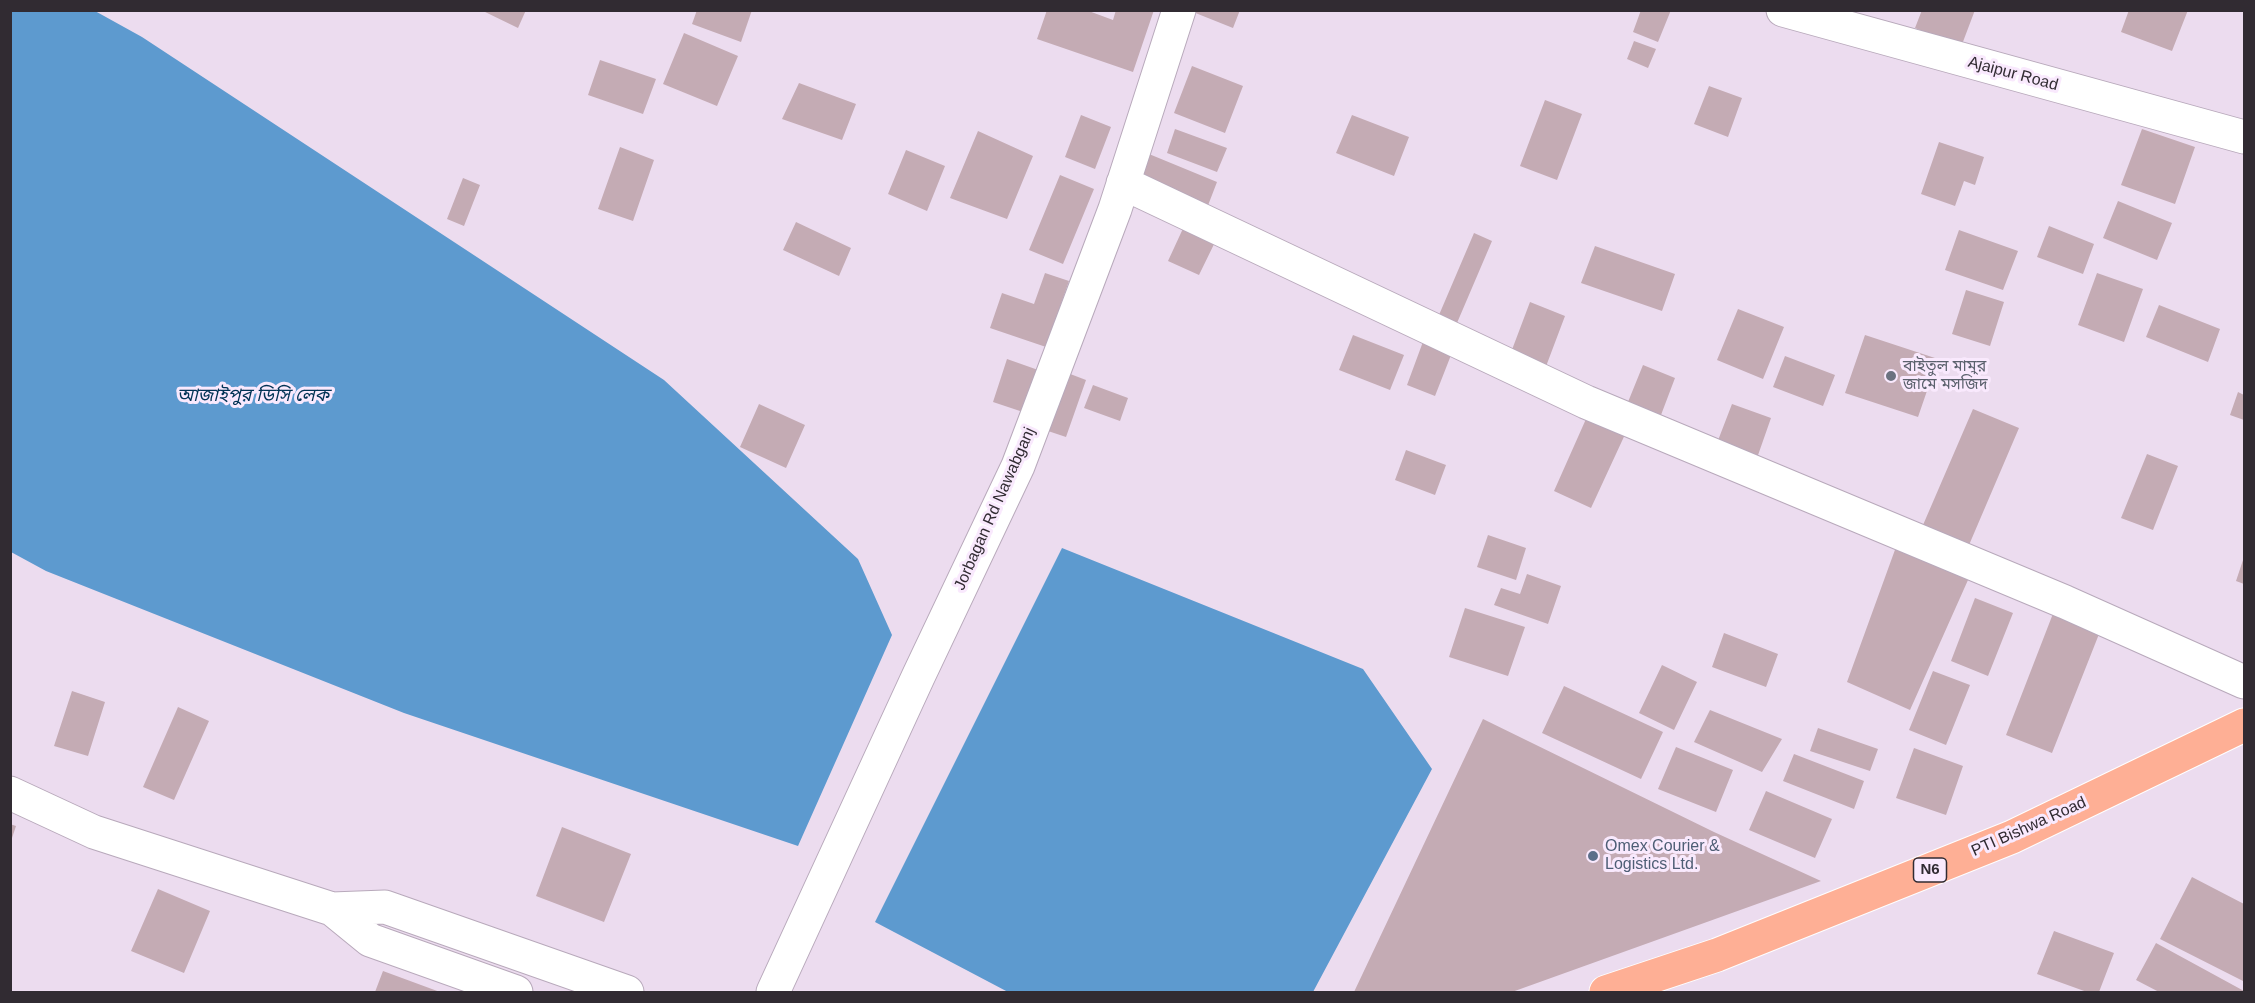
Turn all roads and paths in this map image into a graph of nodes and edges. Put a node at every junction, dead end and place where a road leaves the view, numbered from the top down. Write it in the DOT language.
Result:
graph roads {
  1 [pos="1179,10"];
  2 [pos="1783,10"];
  3 [pos="2244,137"];
  4 [pos="1123,183"];
  5 [pos="2244,682"];
  6 [pos="2244,724"];
  7 [pos="10,793"];
  8 [pos="332,909"];
  9 [pos="516,993"];
  10 [pos="627,993"];
  11 [pos="773,993"];
  12 [pos="1606,993"];
  1 -- 4 [label="street, Jorbagan Rd Nawabganj"];
  2 -- 3 [label="street, Ajaipur Road"];
  4 -- 5 [label="street"];
  4 -- 11 [label="street, Jorbagan Rd Nawabganj"];
  6 -- 12 [label="highway, PTI Bishwa Road / N6"];
  7 -- 8 [label="street"];
  8 -- 9 [label="street"];
  8 -- 10 [label="street"];
}
